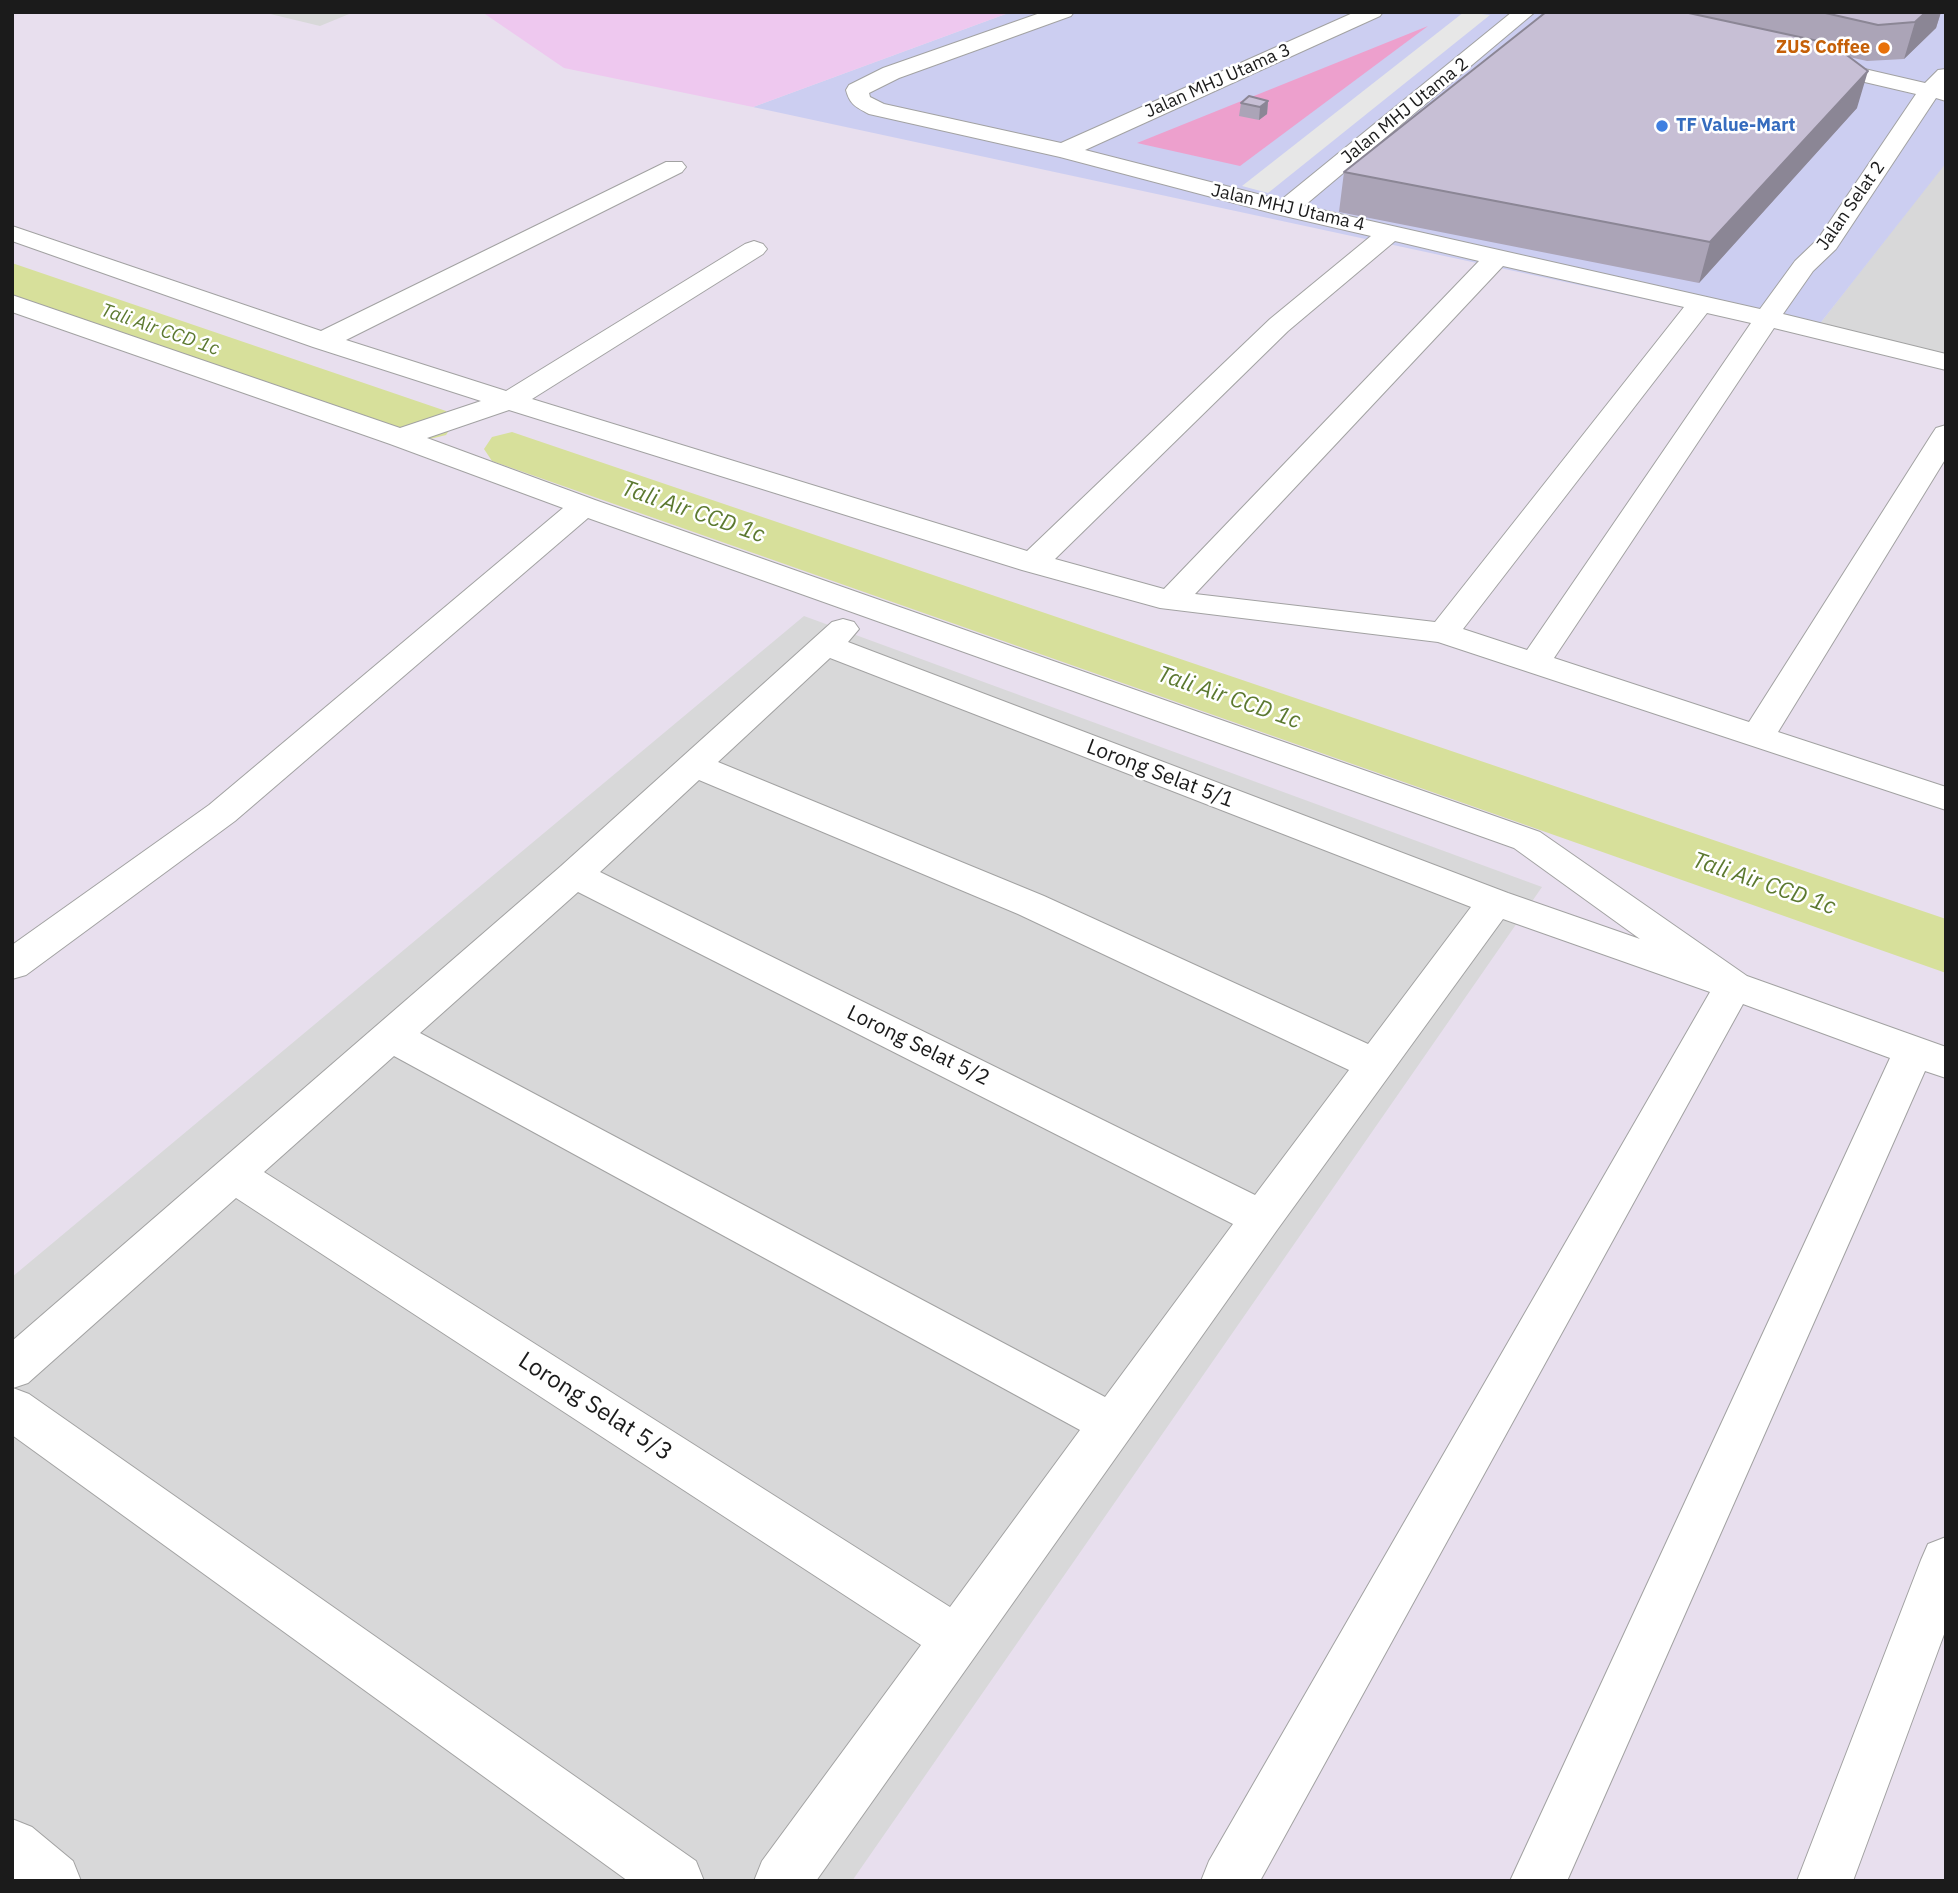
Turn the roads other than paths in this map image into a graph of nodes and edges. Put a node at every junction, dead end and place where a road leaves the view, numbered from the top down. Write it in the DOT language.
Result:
graph roads {
  1 [pos="1064,12"];
  2 [pos="1373,12"];
  3 [pos="1525,12"];
  4 [pos="1796,59"];
  5 [pos="1941,86"];
  6 [pos="1063,151"];
  7 [pos="674,167"];
  8 [pos="1285,209"];
  9 [pos="1392,232"];
  10 [pos="12,233"];
  11 [pos="754,249"];
  12 [pos="1497,257"];
  13 [pos="12,303"];
  14 [pos="1700,304"];
  15 [pos="1768,319"];
  16 [pos="323,341"];
  17 [pos="1946,362"];
  18 [pos="509,401"];
  19 [pos="1946,434"];
  20 [pos="400,438"];
  21 [pos="584,506"];
  22 [pos="1033,563"];
  23 [pos="1171,601"];
  24 [pos="868,606"];
  25 [pos="1443,633"];
  26 [pos="826,645"];
  27 [pos="1534,663"];
  28 [pos="1757,737"];
  29 [pos="694,765"];
  30 [pos="1946,799"];
  31 [pos="573,874"];
  32 [pos="1495,902"];
  33 [pos="12,965"];
  34 [pos="1733,986"];
  35 [pos="389,1035"];
  36 [pos="1930,1057"];
  37 [pos="1374,1064"];
  38 [pos="233,1174"];
  39 [pos="1262,1218"];
  40 [pos="12,1369"];
  41 [pos="12,1408"];
  42 [pos="1112,1424"];
  43 [pos="1946,1560"];
  44 [pos="957,1639"];
  45 [pos="12,1847"];
  46 [pos="53,1881"];
  47 [pos="676,1881"];
  48 [pos="782,1881"];
  49 [pos="1229,1881"];
  50 [pos="1538,1881"];
  51 [pos="1825,1881"];
  1 -- 6 [label="street, Jalan MHJ Utama 4"];
  2 -- 6 [label="street, Jalan MHJ Utama 3"];
  3 -- 8 [label="street, Jalan MHJ Utama 2"];
  4 -- 5 [label="street"];
  5 -- 15 [label="street, Jalan Selat 2"];
  6 -- 8 [label="street, Jalan MHJ Utama 4"];
  7 -- 16 [label="street"];
  8 -- 9 [label="street, Jalan MHJ Utama 4"];
  9 -- 12 [label="street, Jalan MHJ Utama 4"];
  9 -- 22 [label="street"];
  10 -- 16 [label="street"];
  11 -- 18 [label="street"];
  12 -- 14 [label="street, Jalan MHJ Utama 4"];
  12 -- 23 [label="street"];
  13 -- 20 [label="street"];
  14 -- 15 [label="street, Jalan MHJ Utama 4"];
  14 -- 25 [label="street"];
  15 -- 17 [label="street, Jalan MHJ Utama 4"];
  15 -- 27 [label="street, Jalan Selat 2"];
  16 -- 18 [label="street"];
  18 -- 20 [label="street"];
  18 -- 22 [label="street"];
  19 -- 28 [label="street"];
  20 -- 21 [label="street"];
  21 -- 24 [label="street"];
  21 -- 33 [label="street"];
  22 -- 23 [label="street"];
  23 -- 25 [label="street"];
  24 -- 26 [label="street"];
  24 -- 34 [label="street"];
  25 -- 27 [label="street"];
  26 -- 29 [label="street"];
  26 -- 32 [label="street, Lorong Selat 5/1"];
  27 -- 28 [label="street"];
  28 -- 30 [label="street"];
  29 -- 31 [label="street"];
  29 -- 37 [label="street"];
  31 -- 35 [label="street"];
  31 -- 39 [label="street, Lorong Selat 5/2"];
  32 -- 34 [label="street, Lorong Selat 5/1"];
  32 -- 37 [label="street"];
  34 -- 36 [label="street, Lorong Selat 5/1"];
  34 -- 49 [label="street"];
  35 -- 38 [label="street"];
  35 -- 42 [label="street"];
  36 -- 50 [label="street"];
  37 -- 39 [label="street"];
  38 -- 40 [label="street"];
  38 -- 44 [label="street, Lorong Selat 5/3"];
  39 -- 42 [label="street"];
  41 -- 47 [label="street"];
  42 -- 44 [label="street"];
  43 -- 51 [label="street"];
  44 -- 48 [label="street"];
  45 -- 46 [label="street"];
}
